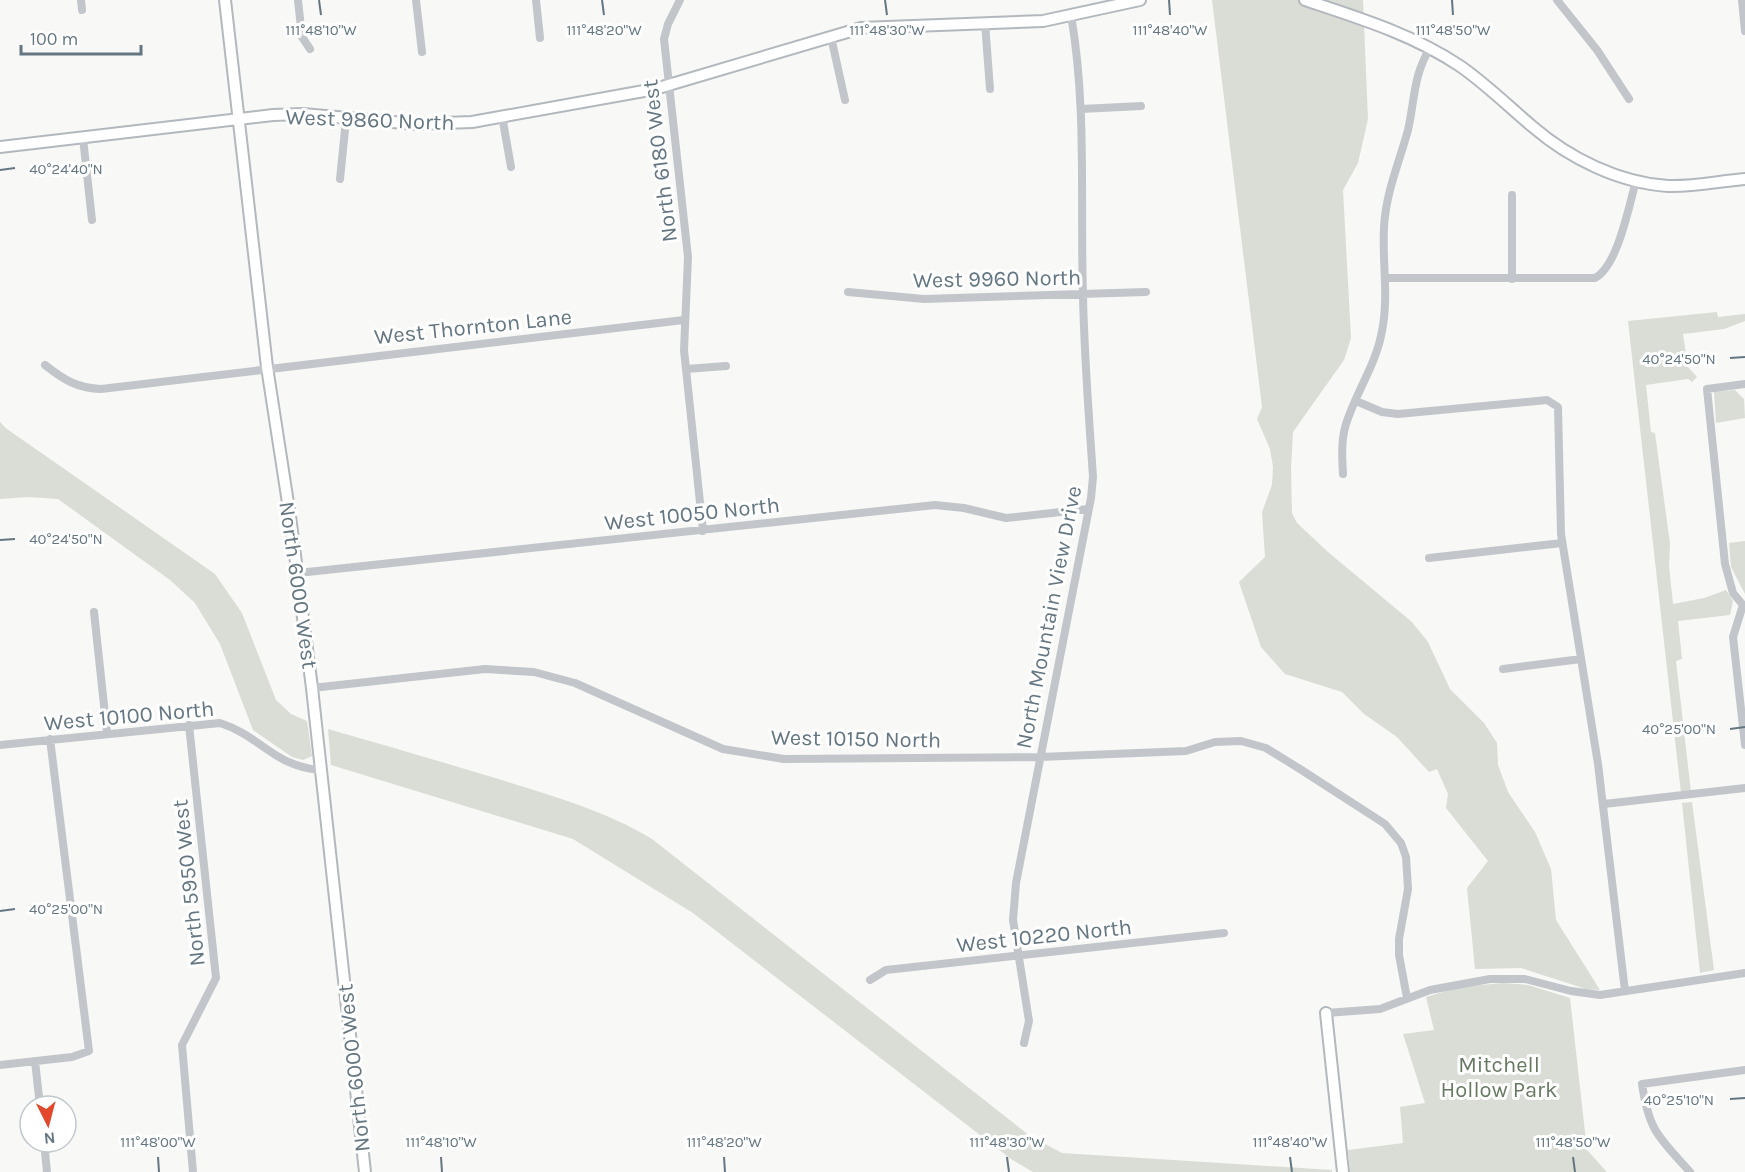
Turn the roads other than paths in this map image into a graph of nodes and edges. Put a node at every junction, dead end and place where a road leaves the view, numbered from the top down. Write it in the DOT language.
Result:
graph roads {
  1 [pos="81,0"];
  2 [pos="225,0"];
  3 [pos="298,0"];
  4 [pos="416,0"];
  5 [pos="536,0"];
  6 [pos="680,0"];
  7 [pos="1140,0"];
  8 [pos="1305,0"];
  9 [pos="1557,0"];
  10 [pos="1742,0"];
  11 [pos="82,10"];
  12 [pos="1071,15"];
  13 [pos="985,23"];
  14 [pos="1745,31"];
  15 [pos="831,37"];
  16 [pos="540,38"];
  17 [pos="1430,48"];
  18 [pos="310,49"];
  19 [pos="422,52"];
  20 [pos="668,85"];
  21 [pos="990,89"];
  22 [pos="1629,99"];
  23 [pos="845,100"];
  24 [pos="1142,106"];
  25 [pos="1081,109"];
  26 [pos="502,116"];
  27 [pos="237,118"];
  28 [pos="346,120"];
  29 [pos="83,138"];
  30 [pos="0,147"];
  31 [pos="511,167"];
  32 [pos="340,179"];
  33 [pos="1745,179"];
  34 [pos="1636,181"];
  35 [pos="1512,195"];
  36 [pos="92,220"];
  37 [pos="1385,278"];
  38 [pos="1512,279"];
  39 [pos="848,291"];
  40 [pos="1146,292"];
  41 [pos="1083,294"];
  42 [pos="684,320"];
  43 [pos="45,365"];
  44 [pos="726,366"];
  45 [pos="267,368"];
  46 [pos="686,369"];
  47 [pos="1745,384"];
  48 [pos="1356,401"];
  49 [pos="1342,474"];
  50 [pos="1088,509"];
  51 [pos="703,531"];
  52 [pos="1562,543"];
  53 [pos="1430,558"];
  54 [pos="298,573"];
  55 [pos="1744,606"];
  56 [pos="94,612"];
  57 [pos="1581,659"];
  58 [pos="1503,669"];
  59 [pos="312,688"];
  60 [pos="189,725"];
  61 [pos="107,733"];
  62 [pos="50,739"];
  63 [pos="0,745"];
  64 [pos="1745,745"];
  65 [pos="1040,757"];
  66 [pos="320,770"];
  67 [pos="1745,788"];
  68 [pos="1604,804"];
  69 [pos="1224,933"];
  70 [pos="1020,956"];
  71 [pos="1745,973"];
  72 [pos="870,980"];
  73 [pos="1625,992"];
  74 [pos="1407,998"];
  75 [pos="1326,1013"];
  76 [pos="1024,1042"];
  77 [pos="35,1061"];
  78 [pos="0,1065"];
  79 [pos="1745,1070"];
  80 [pos="39,1094"];
  81 [pos="45,1154"];
  82 [pos="47,1172"];
  83 [pos="193,1172"];
  84 [pos="364,1172"];
  85 [pos="1343,1172"];
  86 [pos="1690,1172"];
  1 -- 11 [label="street"];
  2 -- 27 [label="street, North 6000 West"];
  3 -- 18 [label="street"];
  4 -- 19 [label="street"];
  5 -- 16 [label="street"];
  6 -- 20 [label="street, North 6180 West"];
  7 -- 12 [label="street"];
  8 -- 17 [label="street"];
  9 -- 22 [label="street"];
  10 -- 14 [label="street"];
  12 -- 13 [label="street"];
  12 -- 25 [label="street, North Mountain View Drive"];
  13 -- 15 [label="street"];
  13 -- 21 [label="street"];
  15 -- 20 [label="street"];
  15 -- 23 [label="street"];
  17 -- 34 [label="street"];
  17 -- 37 [label="street"];
  20 -- 26 [label="street, West 9860 North"];
  20 -- 42 [label="street, North 6180 West"];
  24 -- 25 [label="street"];
  25 -- 41 [label="street, North Mountain View Drive"];
  26 -- 28 [label="street, West 9860 North"];
  26 -- 31 [label="street"];
  27 -- 28 [label="street, West 9860 North"];
  27 -- 29 [label="street, West 9860 North"];
  27 -- 45 [label="street, North 6000 West"];
  28 -- 32 [label="street"];
  29 -- 30 [label="street, West 9860 North"];
  29 -- 36 [label="street"];
  33 -- 34 [label="street"];
  34 -- 38 [label="street"];
  35 -- 38 [label="street"];
  37 -- 38 [label="street"];
  37 -- 48 [label="street"];
  39 -- 41 [label="street, West 9960 North"];
  40 -- 41 [label="street, West 9960 North"];
  41 -- 50 [label="street, North Mountain View Drive"];
  42 -- 45 [label="street, West Thornton Lane"];
  42 -- 46 [label="street, North 6180 West"];
  43 -- 45 [label="street"];
  44 -- 46 [label="street"];
  45 -- 54 [label="street, North 6000 West"];
  46 -- 51 [label="street, North 6180 West"];
  47 -- 55 [label="street"];
  48 -- 49 [label="street"];
  48 -- 52 [label="street"];
  50 -- 51 [label="street, West 10050 North"];
  50 -- 65 [label="street, North Mountain View Drive"];
  51 -- 54 [label="street, West 10050 North"];
  52 -- 53 [label="street"];
  52 -- 57 [label="street"];
  54 -- 59 [label="street, North 6000 West"];
  55 -- 64 [label="street"];
  56 -- 61 [label="street"];
  57 -- 58 [label="street"];
  57 -- 68 [label="street"];
  59 -- 65 [label="street, West 10150 North"];
  59 -- 66 [label="street, North 6000 West"];
  60 -- 61 [label="street, West 10100 North"];
  60 -- 66 [label="street, West 10100 North"];
  60 -- 83 [label="street, North 5950 West"];
  61 -- 62 [label="street, West 10100 North"];
  62 -- 63 [label="street, West 10100 North"];
  62 -- 77 [label="street"];
  65 -- 70 [label="street, North Mountain View Drive"];
  65 -- 74 [label="street, West 10150 North"];
  66 -- 84 [label="street, North 6000 West"];
  67 -- 68 [label="street"];
  68 -- 73 [label="street"];
  69 -- 70 [label="street, West 10220 North"];
  70 -- 72 [label="street, West 10220 North"];
  70 -- 76 [label="street, North Mountain View Drive"];
  71 -- 73 [label="street"];
  73 -- 74 [label="street"];
  74 -- 75 [label="street"];
  75 -- 85 [label="street"];
  77 -- 78 [label="street"];
  77 -- 80 [label="street"];
  79 -- 86 [label="street"];
  81 -- 82 [label="street"];
}
